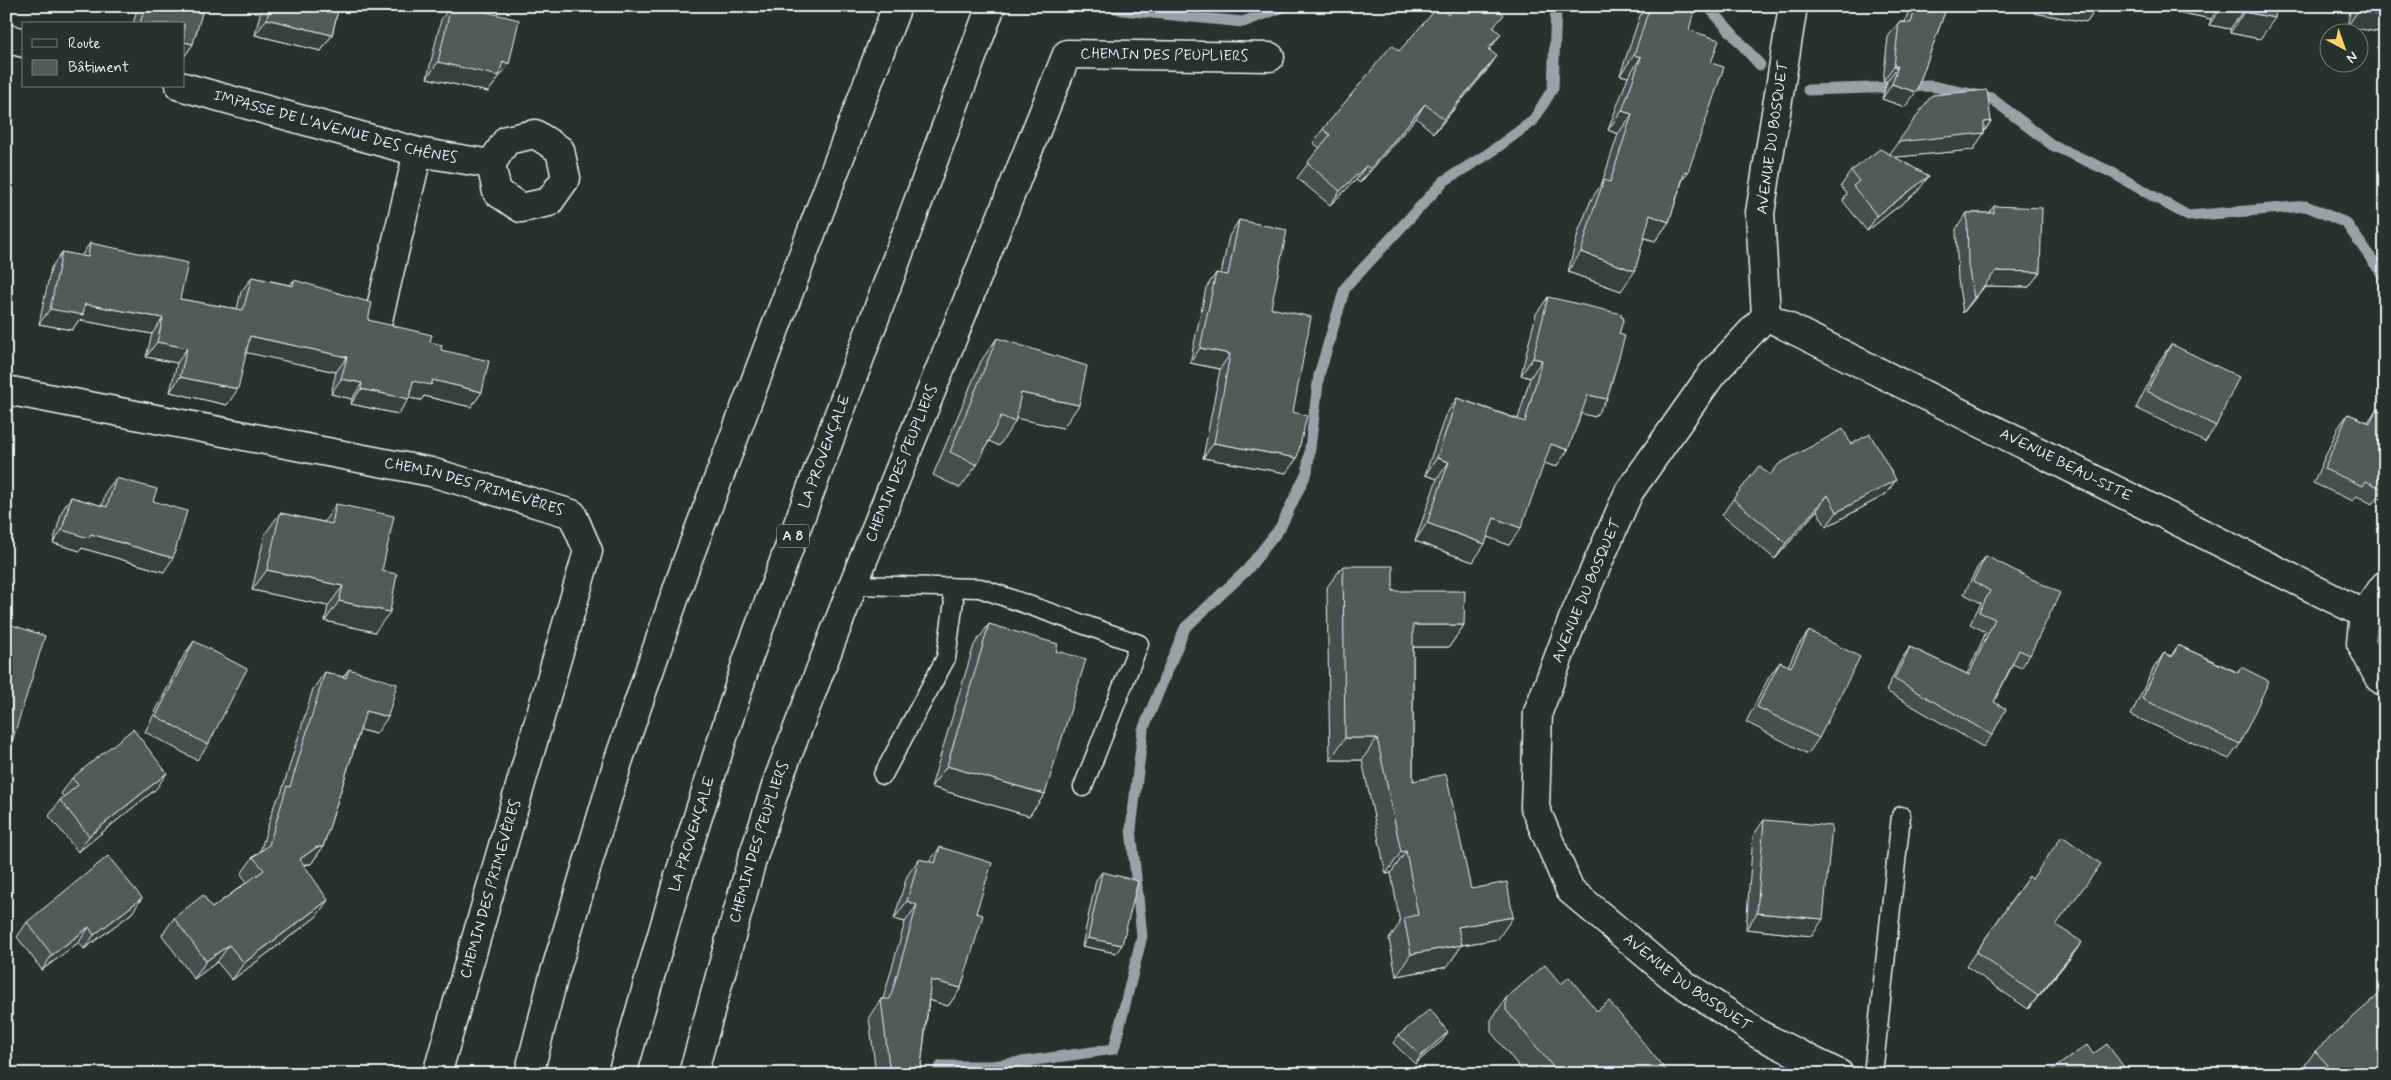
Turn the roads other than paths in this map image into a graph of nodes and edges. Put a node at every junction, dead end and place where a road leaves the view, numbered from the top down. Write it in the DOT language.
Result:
graph roads {
  1 [pos="897,6"];
  2 [pos="991,6"];
  3 [pos="1793,6"];
  4 [pos="6,38"];
  5 [pos="22,42"];
  6 [pos="1270,56"];
  7 [pos="185,87"];
  8 [pos="418,152"];
  9 [pos="491,164"];
  10 [pos="1766,316"];
  11 [pos="377,324"];
  12 [pos="6,390"];
  13 [pos="853,586"];
  14 [pos="2385,586"];
  15 [pos="949,587"];
  16 [pos="2364,614"];
  17 [pos="2385,682"];
  18 [pos="883,775"];
  19 [pos="1083,787"];
  20 [pos="1902,816"];
  21 [pos="437,1074"];
  22 [pos="529,1074"];
  23 [pos="622,1074"];
  24 [pos="693,1074"];
  25 [pos="1839,1074"];
  26 [pos="1873,1074"];
  1 -- 22 [label="main road"];
  2 -- 23 [label="main road, LA PROVENÇALE / A 8"];
  3 -- 10 [label="main road, AVENUE DU BOSQUET"];
  4 -- 5 [label="main road"];
  6 -- 13 [label="main road, CHEMIN DES PEUPLIERS"];
  7 -- 8 [label="main road, IMPASSE DE L'AVENUE DES CHÊNES"];
  8 -- 9 [label="main road, IMPASSE DE L'AVENUE DES CHÊNES"];
  8 -- 11 [label="main road"];
  10 -- 16 [label="main road, AVENUE BEAU-SITE"];
  10 -- 25 [label="main road, AVENUE DU BOSQUET"];
  12 -- 21 [label="main road, CHEMIN DES PRIMEVÈRES"];
  13 -- 15 [label="lane"];
  13 -- 24 [label="main road, CHEMIN DES PEUPLIERS"];
  14 -- 16 [label="main road"];
  15 -- 18 [label="lane"];
  15 -- 19 [label="lane"];
  16 -- 17 [label="main road"];
  20 -- 26 [label="lane"];
}
